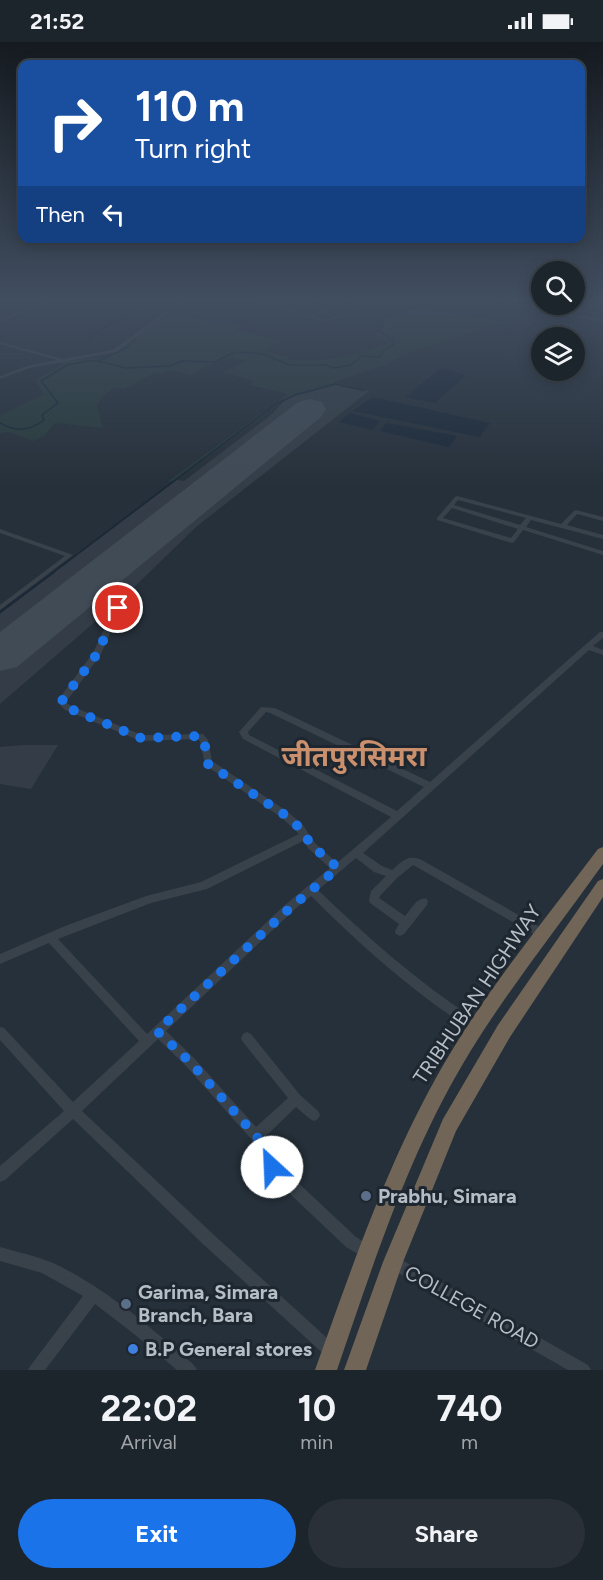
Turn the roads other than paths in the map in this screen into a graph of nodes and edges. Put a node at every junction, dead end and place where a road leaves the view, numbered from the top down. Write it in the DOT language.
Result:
graph roads {
  1 [pos="49,363"];
  2 [pos="0,378"];
  3 [pos="451,506"];
  4 [pos="529,518"];
  5 [pos="603,519"];
  6 [pos="523,526"];
  7 [pos="563,526"];
  8 [pos="0,531"];
  9 [pos="603,537"];
  10 [pos="603,553"];
  11 [pos="129,597"];
  12 [pos="0,608"];
  13 [pos="603,634"];
  14 [pos="588,647"];
  15 [pos="603,653"];
  16 [pos="431,787"];
  17 [pos="398,816"];
  18 [pos="304,836"];
  19 [pos="356,853"];
  20 [pos="603,853"];
  21 [pos="338,868"];
  22 [pos="393,875"];
  23 [pos="603,885"];
  24 [pos="311,890"];
  25 [pos="423,902"];
  26 [pos="543,934"];
  27 [pos="51,937"];
  28 [pos="0,959"];
  29 [pos="478,1028"];
  30 [pos="157,1031"];
  31 [pos="0,1032"];
  32 [pos="247,1038"];
  33 [pos="146,1041"];
  34 [pos="296,1099"];
  35 [pos="73,1112"];
  36 [pos="314,1115"];
  37 [pos="256,1136"];
  38 [pos="0,1175"];
  39 [pos="0,1254"];
  40 [pos="369,1254"];
  41 [pos="393,1262"];
  42 [pos="93,1294"];
  43 [pos="333,1352"];
  44 [pos="36,1370"];
  45 [pos="189,1370"];
  46 [pos="326,1370"];
  47 [pos="355,1370"];
  48 [pos="583,1370"];
  1 -- 2 [label="street"];
  3 -- 4 [label="street"];
  3 -- 6 [label="street"];
  3 -- 6 [label="street"];
  4 -- 6 [label="street"];
  4 -- 7 [label="street"];
  5 -- 7 [label="street"];
  6 -- 10 [label="street"];
  7 -- 9 [label="street"];
  8 -- 12 [label="street"];
  11 -- 18 [label="street"];
  13 -- 14 [label="street"];
  14 -- 15 [label="street"];
  14 -- 16 [label="street"];
  16 -- 17 [label="street"];
  16 -- 17 [label="street"];
  17 -- 19 [label="street"];
  18 -- 21 [label="street"];
  18 -- 27 [label="street"];
  19 -- 21 [label="street"];
  19 -- 22 [label="street"];
  20 -- 26 [label="highway, TRIBHUBAN HIGHWAY"];
  21 -- 24 [label="street"];
  22 -- 25 [label="street"];
  22 -- 26 [label="street"];
  23 -- 41 [label="highway"];
  24 -- 29 [label="street"];
  24 -- 30 [label="street"];
  26 -- 29 [label="highway, TRIBHUBAN HIGHWAY"];
  27 -- 28 [label="street"];
  27 -- 33 [label="street"];
  29 -- 40 [label="highway, TRIBHUBAN HIGHWAY"];
  30 -- 33 [label="street"];
  30 -- 37 [label="street"];
  31 -- 35 [label="street"];
  32 -- 34 [label="street"];
  33 -- 35 [label="street"];
  34 -- 36 [label="street"];
  34 -- 37 [label="street"];
  35 -- 38 [label="street"];
  35 -- 43 [label="street"];
  37 -- 40 [label="street"];
  39 -- 42 [label="street"];
  40 -- 43 [label="highway, TRIBHUBAN HIGHWAY"];
  41 -- 47 [label="highway"];
  41 -- 48 [label="street, COLLEGE ROAD"];
  42 -- 44 [label="street"];
  42 -- 45 [label="street"];
  43 -- 46 [label="highway, TRIBHUBAN HIGHWAY"];
}
